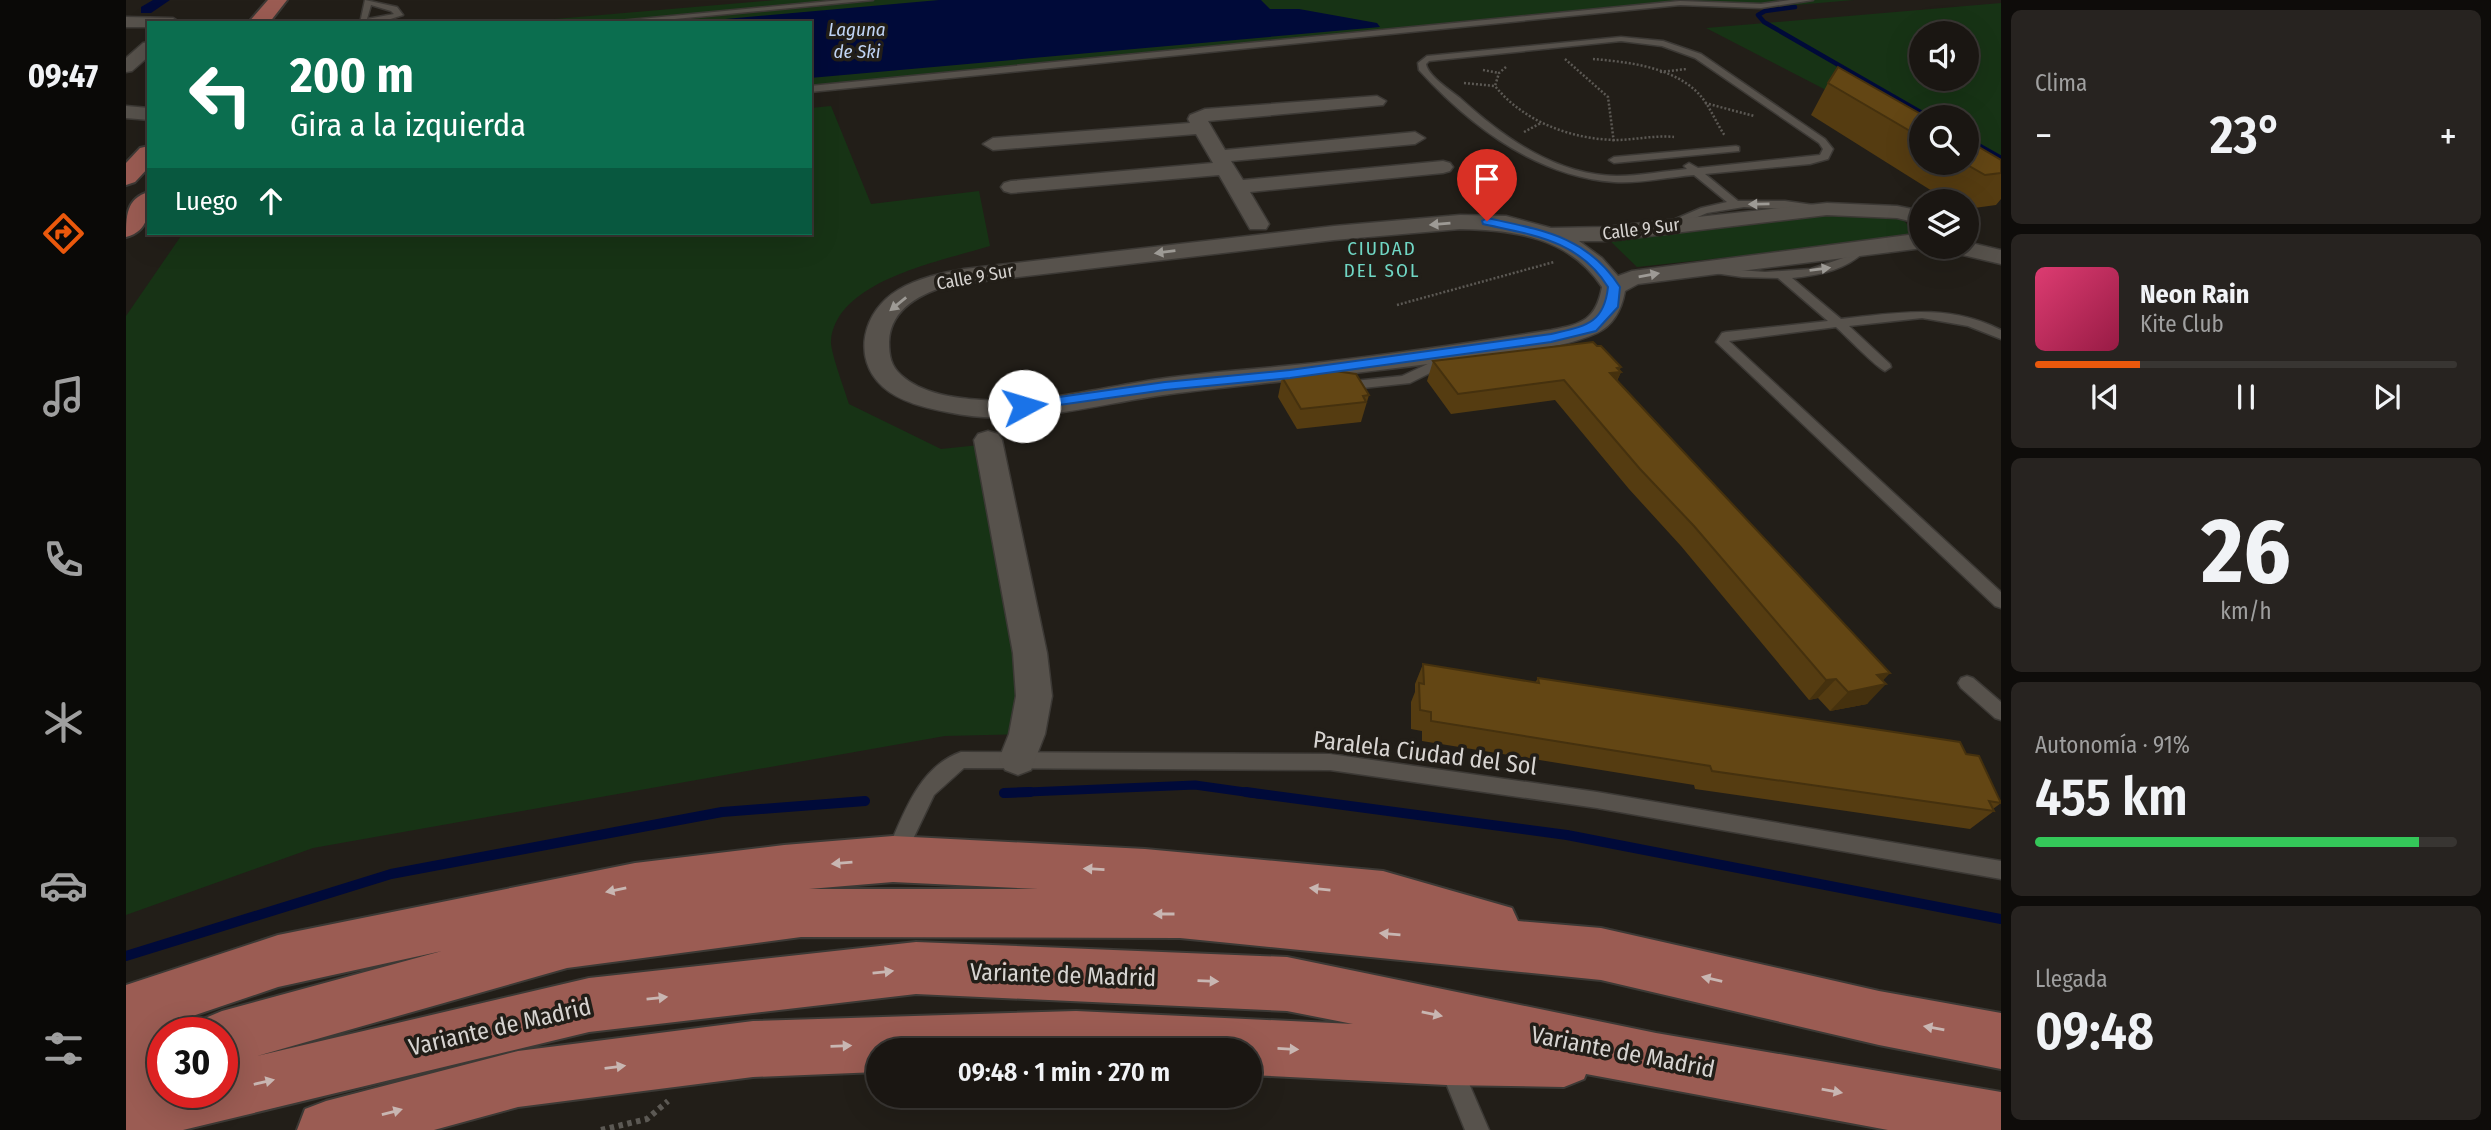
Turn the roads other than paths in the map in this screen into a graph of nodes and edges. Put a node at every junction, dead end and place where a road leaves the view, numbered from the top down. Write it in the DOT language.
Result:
graph roads {
  1 [pos="278,0"];
  2 [pos="869,0"];
  3 [pos="1713,0"];
  4 [pos="1809,0"];
  5 [pos="368,1"];
  6 [pos="1681,1"];
  7 [pos="1742,6"];
  8 [pos="400,19"];
  9 [pos="260,21"];
  10 [pos="625,21"];
  11 [pos="147,49"];
  12 [pos="126,67"];
  13 [pos="812,89"];
  14 [pos="1377,101"];
  15 [pos="126,113"];
  16 [pos="147,114"];
  17 [pos="1200,128"];
  18 [pos="1415,138"];
  19 [pos="993,145"];
  20 [pos="1736,149"];
  21 [pos="147,155"];
  22 [pos="1677,156"];
  23 [pos="1614,160"];
  24 [pos="1222,162"];
  25 [pos="1443,167"];
  26 [pos="1694,170"];
  27 [pos="126,177"];
  28 [pos="1011,187"];
  29 [pos="1237,187"];
  30 [pos="147,203"];
  31 [pos="1735,204"];
  32 [pos="1827,209"];
  33 [pos="1909,215"];
  34 [pos="1258,224"];
  35 [pos="1668,226"];
  36 [pos="126,229"];
  37 [pos="1334,233"];
  38 [pos="1979,233"];
  39 [pos="1551,235"];
  40 [pos="2001,241"];
  41 [pos="1909,242"];
  42 [pos="1200,247"];
  43 [pos="1862,248"];
  44 [pos="1979,252"];
  45 [pos="2001,257"];
  46 [pos="1704,269"];
  47 [pos="1780,274"];
  48 [pos="1614,287"];
  49 [pos="1841,325"];
  50 [pos="2001,335"];
  51 [pos="1885,367"];
  52 [pos="988,440"];
  53 [pos="2001,602"];
  54 [pos="1967,683"];
  55 [pos="2001,713"];
  56 [pos="1018,759"];
  57 [pos="893,859"];
  58 [pos="2001,870"];
  59 [pos="1601,954"];
  60 [pos="126,1012"];
  61 [pos="238,1034"];
  62 [pos="2001,1041"];
  63 [pos="1446,1057"];
  64 [pos="147,1059"];
  65 [pos="1656,1061"];
  66 [pos="126,1065"];
  67 [pos="126,1115"];
  68 [pos="2001,1121"];
  69 [pos="326,1130"];
  70 [pos="1477,1130"];
  1 -- 9 [label="main road"];
  2 -- 10 [label="lane"];
  3 -- 7 [label="lane"];
  4 -- 7 [label="lane"];
  5 -- 8 [label="lane"];
  5 -- 8 [label="lane"];
  6 -- 7 [label="lane"];
  6 -- 13 [label="lane"];
  11 -- 12 [label="street"];
  14 -- 17 [label="street"];
  15 -- 16 [label="street"];
  17 -- 19 [label="street"];
  17 -- 24 [label="street"];
  18 -- 24 [label="street"];
  20 -- 22 [label="lane"];
  21 -- 27 [label="main road"];
  22 -- 23 [label="lane"];
  22 -- 26 [label="lane"];
  24 -- 28 [label="street"];
  24 -- 29 [label="street"];
  25 -- 29 [label="street"];
  26 -- 26 [label="lane"];
  26 -- 31 [label="lane"];
  29 -- 34 [label="street"];
  30 -- 36 [label="main road"];
  32 -- 31 [label="lane, one-way"];
  31 -- 35 [label="lane"];
  32 -- 33 [label="street, Calle 9 Sur"];
  32 -- 35 [label="street, Calle 9 Sur"];
  34 -- 37 [label="street"];
  34 -- 42 [label="street"];
  35 -- 39 [label="street, Calle 9 Sur"];
  39 -- 37 [label="street, Calle 9 Sur, one-way"];
  37 -- 42 [label="street, Calle 9 Sur"];
  38 -- 40 [label="street"];
  39 -- 48 [label="street"];
  41 -- 43 [label="street"];
  42 -- 48 [label="street, Calle 9 Sur, one-way"];
  43 -- 46 [label="street"];
  47 -- 43 [label="lane, one-way"];
  44 -- 45 [label="street"];
  46 -- 47 [label="lane"];
  48 -- 46 [label="street, one-way"];
  47 -- 49 [label="lane"];
  49 -- 50 [label="lane"];
  49 -- 51 [label="lane"];
  49 -- 53 [label="lane"];
  52 -- 56 [label="street"];
  54 -- 55 [label="lane"];
  56 -- 57 [label="lane, Paralela Ciudad del Sol"];
  56 -- 58 [label="lane, Paralela Ciudad del Sol"];
  59 -- 57 [label="main road, one-way"];
  57 -- 60 [label="main road, one-way"];
  59 -- 61 [label="main road, one-way"];
  62 -- 59 [label="main road, one-way"];
  63 -- 65 [label="main road"];
  69 -- 63 [label="main road, one-way"];
  63 -- 70 [label="lane"];
  64 -- 66 [label="main road"];
  67 -- 65 [label="main road, Variante de Madrid, one-way"];
  65 -- 68 [label="main road, Variante de Madrid, one-way"];
}
